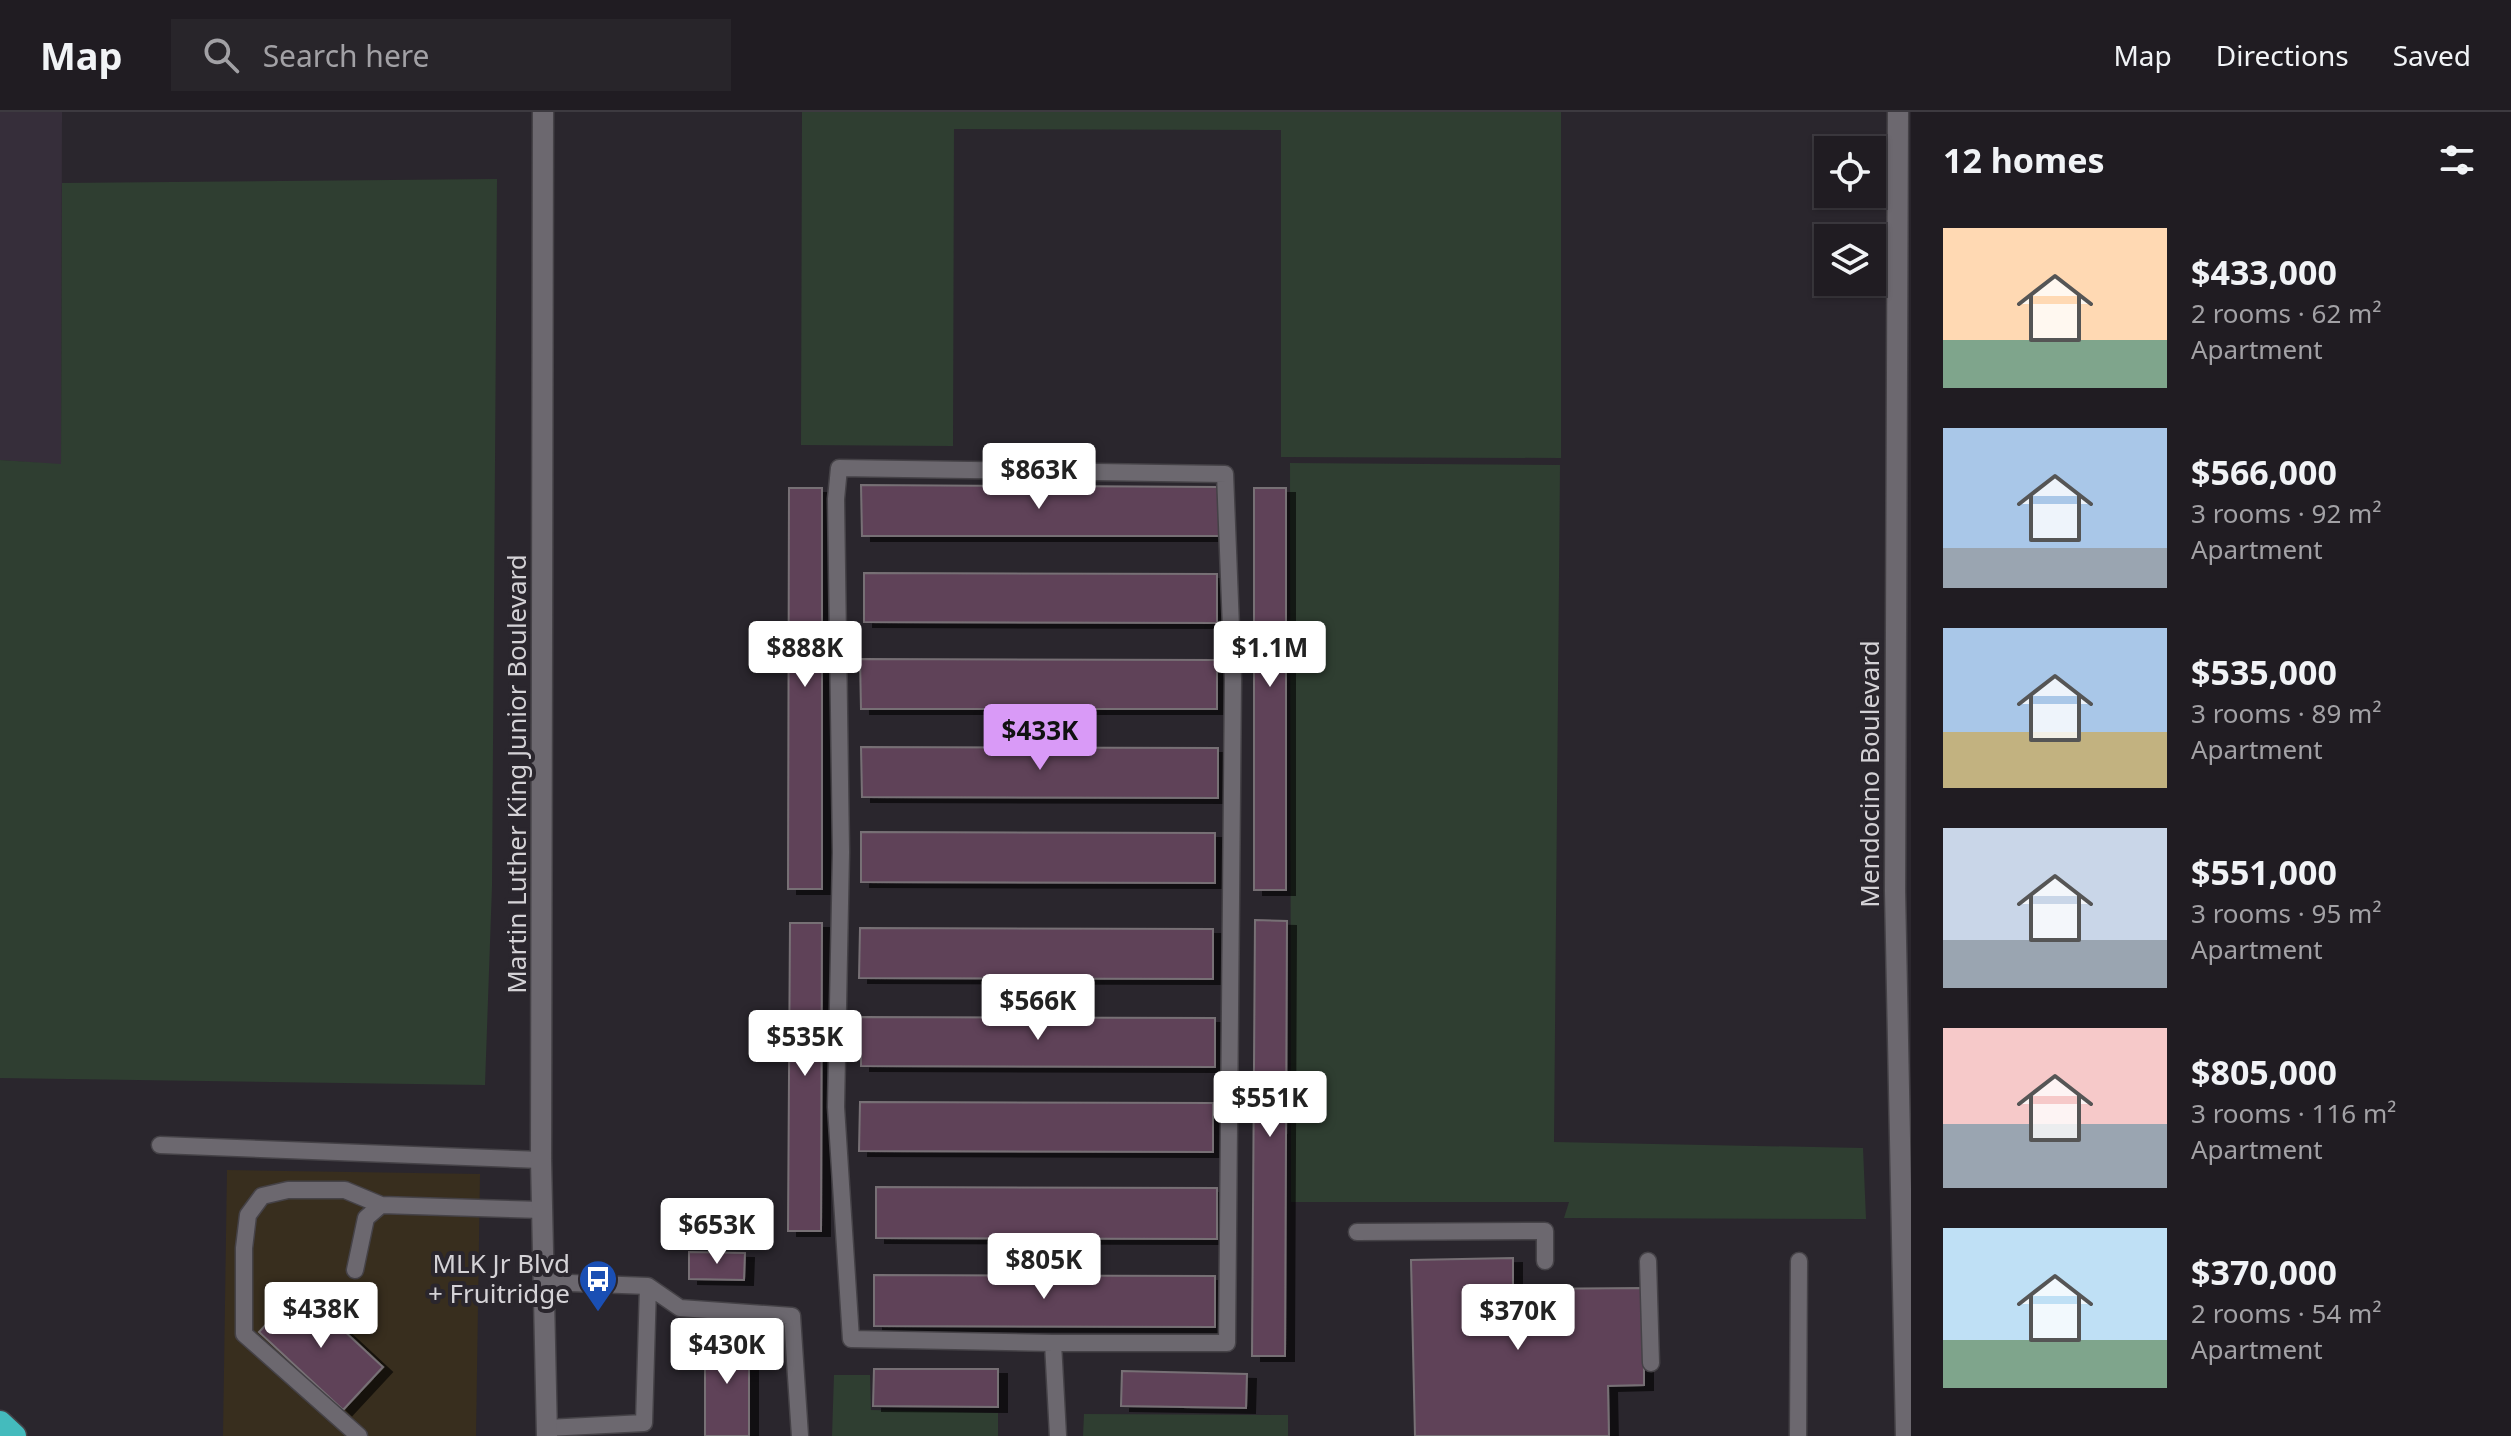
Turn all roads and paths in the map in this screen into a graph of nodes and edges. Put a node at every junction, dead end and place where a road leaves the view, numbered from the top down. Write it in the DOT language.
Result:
graph roads {
  1 [pos="543,112"];
  2 [pos="1898,112"];
  3 [pos="160,1145"];
  4 [pos="1906,1150"];
  5 [pos="541,1160"];
  6 [pos="381,1205"];
  7 [pos="542,1210"];
  8 [pos="1357,1232"];
  9 [pos="1545,1261"];
  10 [pos="1648,1261"];
  11 [pos="1799,1261"];
  12 [pos="355,1270"];
  13 [pos="544,1282"];
  14 [pos="648,1286"];
  15 [pos="1053,1343"];
  16 [pos="1651,1363"];
  17 [pos="0,1423"];
  18 [pos="547,1432"];
  19 [pos="14,1436"];
  20 [pos="359,1436"];
  21 [pos="800,1436"];
  22 [pos="1058,1436"];
  23 [pos="1798,1436"];
  24 [pos="1906,1436"];
  1 -- 5 [label="street, Martin Luther King Junior Boulevard"];
  2 -- 4 [label="street, Mendocino Boulevard"];
  3 -- 5 [label="lane"];
  4 -- 24 [label="street, Mendocino Boulevard"];
  5 -- 7 [label="street, Martin Luther King Junior Boulevard"];
  6 -- 7 [label="lane"];
  6 -- 12 [label="lane"];
  6 -- 20 [label="lane"];
  7 -- 13 [label="street, Martin Luther King Junior Boulevard"];
  8 -- 9 [label="lane"];
  10 -- 16 [label="lane"];
  11 -- 23 [label="lane"];
  13 -- 14 [label="lane"];
  13 -- 18 [label="street, Martin Luther King Junior Boulevard"];
  14 -- 18 [label="lane"];
  14 -- 21 [label="lane"];
  15 -- 15 [label="lane"];
  15 -- 22 [label="lane"];
  17 -- 19 [label="highway"];
}
